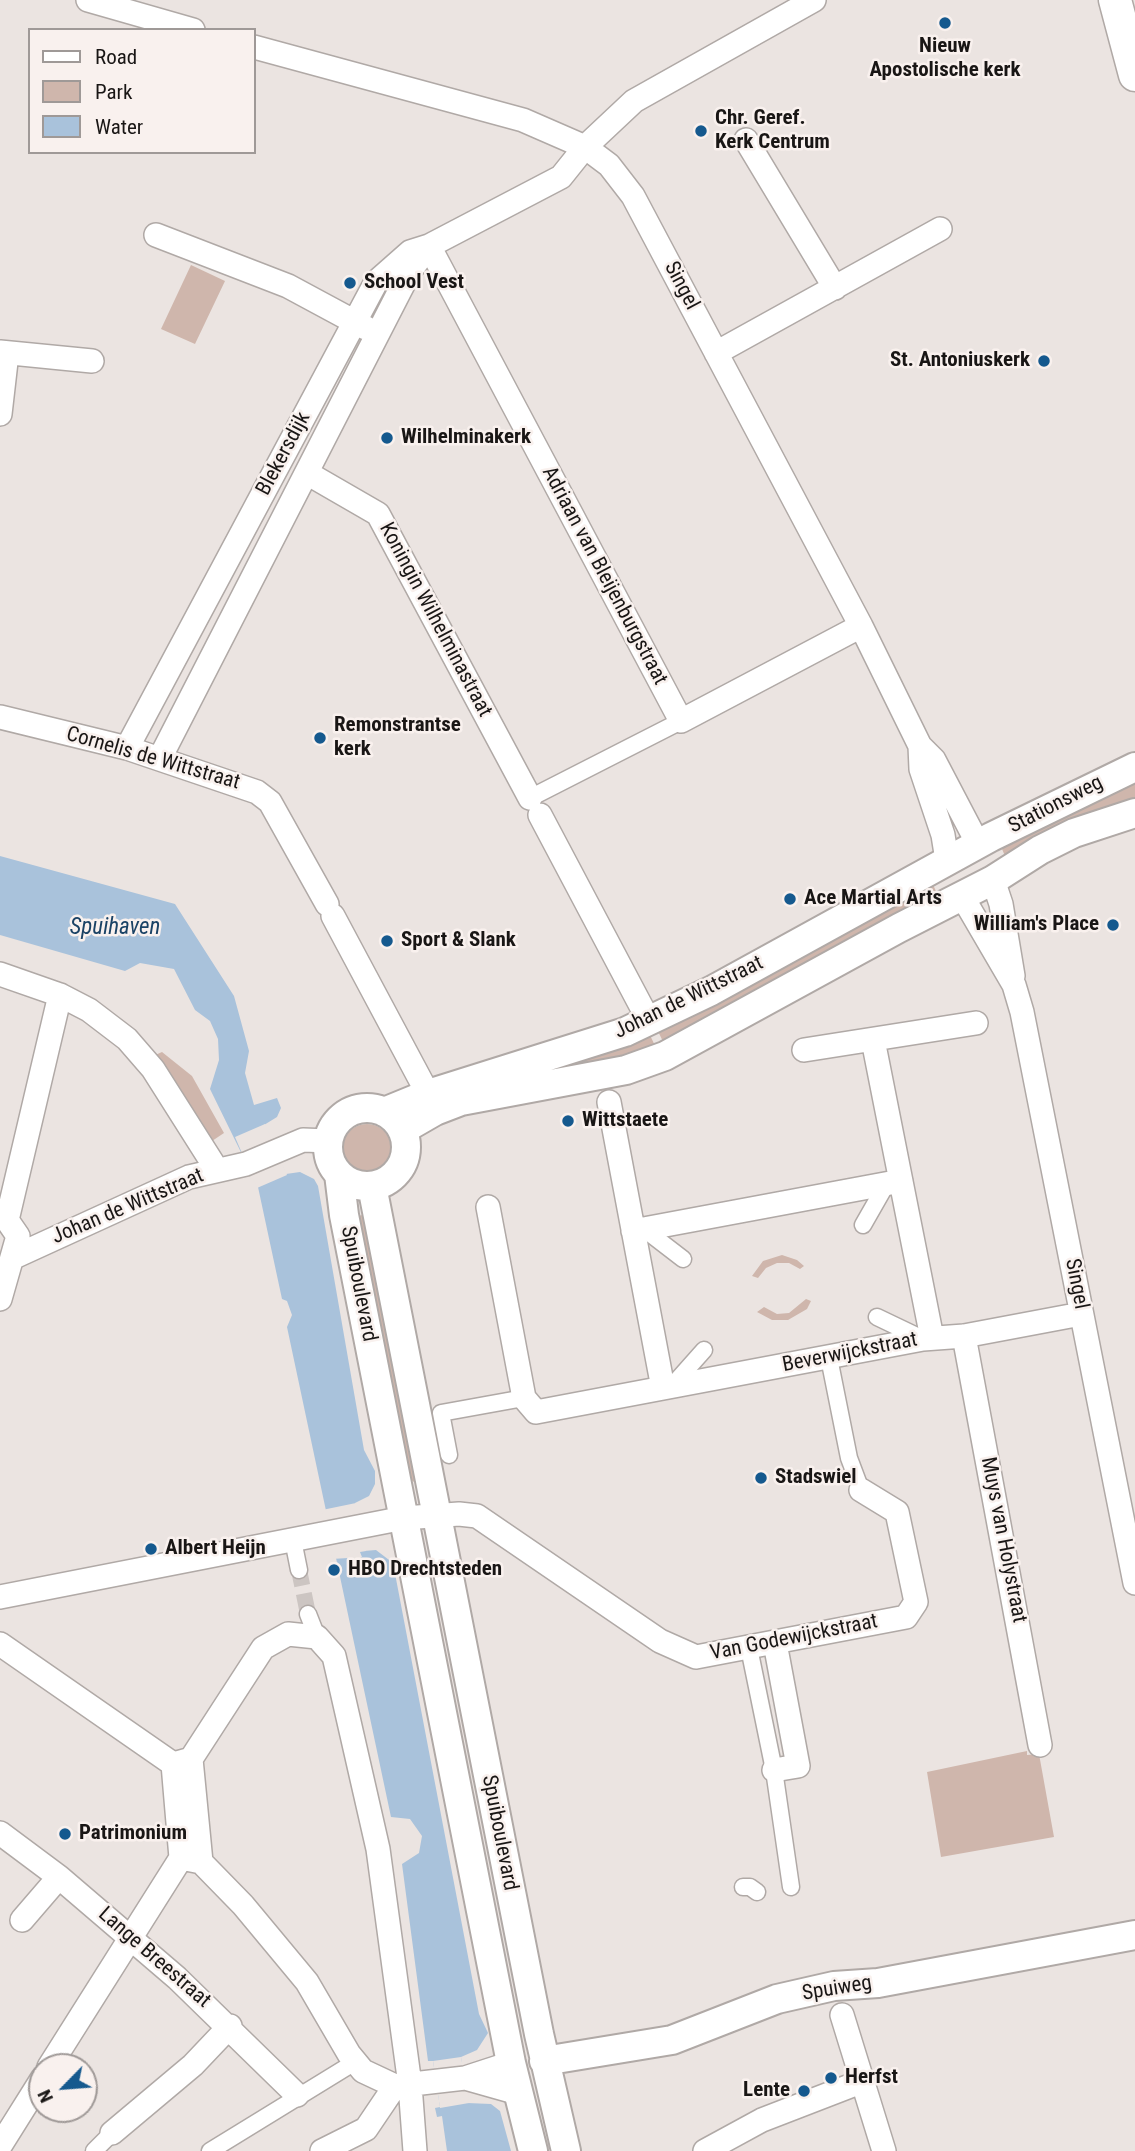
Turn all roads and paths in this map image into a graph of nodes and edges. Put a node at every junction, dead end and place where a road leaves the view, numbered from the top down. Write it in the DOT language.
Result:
graph roads {
  1 [pos="88,0"];
  2 [pos="814,0"];
  3 [pos="1115,0"];
  4 [pos="186,28"];
  5 [pos="256,48"];
  6 [pos="1135,75"];
  7 [pos="746,140"];
  8 [pos="586,147"];
  9 [pos="940,229"];
  10 [pos="156,235"];
  11 [pos="429,246"];
  12 [pos="835,288"];
  13 [pos="354,321"];
  14 [pos="378,334"];
  15 [pos="3,352"];
  16 [pos="716,353"];
  17 [pos="92,361"];
  18 [pos="0,414"];
  19 [pos="307,473"];
  20 [pos="861,626"];
  21 [pos="163,684"];
  22 [pos="191,699"];
  23 [pos="0,717"];
  24 [pos="681,721"];
  25 [pos="919,746"];
  26 [pos="127,748"];
  27 [pos="160,758"];
  28 [pos="1135,767"];
  29 [pos="535,807"];
  30 [pos="1135,813"];
  31 [pos="978,844"];
  32 [pos="947,860"];
  33 [pos="993,880"];
  34 [pos="962,896"];
  35 [pos="0,974"];
  36 [pos="1014,985"];
  37 [pos="60,995"];
  38 [pos="649,1021"];
  39 [pos="976,1023"];
  40 [pos="873,1040"];
  41 [pos="804,1050"];
  42 [pos="428,1094"];
  43 [pos="609,1102"];
  44 [pos="393,1121"];
  45 [pos="329,1141"];
  46 [pos="217,1170"];
  47 [pos="339,1174"];
  48 [pos="894,1182"];
  49 [pos="372,1186"];
  50 [pos="488,1207"];
  51 [pos="4,1220"];
  52 [pos="863,1225"];
  53 [pos="639,1230"];
  54 [pos="12,1258"];
  55 [pos="682,1259"];
  56 [pos="0,1299"];
  57 [pos="1081,1314"];
  58 [pos="877,1317"];
  59 [pos="964,1336"];
  60 [pos="928,1339"];
  61 [pos="704,1350"];
  62 [pos="829,1358"];
  63 [pos="668,1387"];
  64 [pos="524,1398"];
  65 [pos="449,1455"];
  66 [pos="861,1490"];
  67 [pos="435,1515"];
  68 [pos="404,1518"];
  69 [pos="293,1540"];
  70 [pos="299,1570"];
  71 [pos="1135,1583"];
  72 [pos="0,1597"];
  73 [pos="308,1614"];
  74 [pos="317,1637"];
  75 [pos="775,1643"];
  76 [pos="0,1644"];
  77 [pos="749,1648"];
  78 [pos="1040,1745"];
  79 [pos="182,1762"];
  80 [pos="774,1770"];
  81 [pos="0,1833"];
  82 [pos="191,1860"];
  83 [pos="59,1877"];
  84 [pos="790,1887"];
  85 [pos="22,1920"];
  86 [pos="1135,1935"];
  87 [pos="130,1937"];
  88 [pos="834,1986"];
  89 [pos="842,2015"];
  90 [pos="230,2026"];
  91 [pos="58,2053"];
  92 [pos="352,2058"];
  93 [pos="544,2061"];
  94 [pos="511,2063"];
  95 [pos="465,2078"];
  96 [pos="863,2081"];
  97 [pos="402,2085"];
  98 [pos="518,2093"];
  99 [pos="297,2095"];
  100 [pos="28,2101"];
  101 [pos="112,2133"];
  102 [pos="357,2143"];
  103 [pos="0,2146"];
  104 [pos="94,2151"];
  105 [pos="210,2151"];
  106 [pos="322,2151"];
  107 [pos="415,2151"];
  108 [pos="533,2151"];
  109 [pos="566,2151"];
  110 [pos="705,2151"];
  111 [pos="884,2151"];
  1 -- 4 [label="street"];
  2 -- 8 [label="street, Blekersdijk"];
  3 -- 6 [label="main road"];
  5 -- 8 [label="street, Singel"];
  7 -- 12 [label="street"];
  8 -- 11 [label="street, Blekersdijk"];
  8 -- 16 [label="street, Singel"];
  9 -- 12 [label="street"];
  10 -- 13 [label="street"];
  11 -- 13 [label="street, Blekersdijk"];
  11 -- 14 [label="street, Blekersdijk"];
  11 -- 24 [label="street, Adriaan van Bleijenburgstraat"];
  12 -- 16 [label="street"];
  13 -- 14 [label="street"];
  13 -- 21 [label="street, Blekersdijk"];
  14 -- 19 [label="street, Blekersdijk"];
  15 -- 17 [label="street"];
  15 -- 18 [label="street"];
  16 -- 20 [label="street, Singel"];
  19 -- 22 [label="street, Blekersdijk"];
  19 -- 29 [label="street, Koningin Wilhelminastraat"];
  20 -- 24 [label="street"];
  20 -- 25 [label="street, Singel"];
  21 -- 22 [label="street"];
  21 -- 26 [label="street, Blekersdijk"];
  22 -- 27 [label="street, Blekersdijk"];
  23 -- 26 [label="street, Cornelis de Wittstraat"];
  24 -- 29 [label="street"];
  25 -- 31 [label="street, Singel"];
  25 -- 32 [label="street, Singel"];
  26 -- 27 [label="street, Cornelis de Wittstraat"];
  27 -- 42 [label="street, Cornelis de Wittstraat"];
  28 -- 31 [label="street, Stationsweg"];
  29 -- 38 [label="street, Koningin Wilhelminastraat"];
  30 -- 33 [label="street, Stationsweg"];
  31 -- 32 [label="street, Johan de Wittstraat"];
  32 -- 38 [label="street, Johan de Wittstraat"];
  33 -- 34 [label="street, Johan de Wittstraat"];
  33 -- 36 [label="street, Singel"];
  34 -- 36 [label="street, Singel"];
  34 -- 44 [label="street, Johan de Wittstraat"];
  35 -- 37 [label="street"];
  36 -- 57 [label="street, Singel"];
  37 -- 46 [label="street"];
  37 -- 51 [label="street"];
  38 -- 42 [label="street, Johan de Wittstraat"];
  39 -- 40 [label="street"];
  40 -- 41 [label="street"];
  40 -- 48 [label="street"];
  42 -- 44 [label="street, Johan de Wittstraat"];
  43 -- 53 [label="street"];
  44 -- 45 [label="street"];
  44 -- 49 [label="street"];
  45 -- 46 [label="street, Johan de Wittstraat"];
  45 -- 47 [label="street"];
  46 -- 54 [label="street, Johan de Wittstraat"];
  47 -- 49 [label="street"];
  47 -- 68 [label="street, Spuiboulevard"];
  48 -- 52 [label="street"];
  48 -- 53 [label="street"];
  48 -- 60 [label="street"];
  49 -- 67 [label="street, Spuiboulevard"];
  50 -- 64 [label="street"];
  51 -- 54 [label="street"];
  53 -- 55 [label="street"];
  53 -- 63 [label="street"];
  54 -- 56 [label="street"];
  57 -- 59 [label="street, Beverwijckstraat"];
  57 -- 71 [label="street, Singel"];
  58 -- 60 [label="street"];
  59 -- 60 [label="street, Beverwijckstraat"];
  59 -- 78 [label="street, Muys van Holystraat"];
  60 -- 62 [label="street, Beverwijckstraat"];
  61 -- 63 [label="street"];
  62 -- 63 [label="street, Beverwijckstraat"];
  62 -- 66 [label="street, Van Godewijckstraat"];
  63 -- 64 [label="street, Beverwijckstraat"];
  64 -- 65 [label="street"];
  66 -- 75 [label="street, Van Godewijckstraat"];
  67 -- 68 [label="street"];
  67 -- 77 [label="street, Van Godewijckstraat"];
  67 -- 93 [label="street, Spuiboulevard"];
  68 -- 69 [label="street"];
  68 -- 94 [label="street, Spuiboulevard"];
  69 -- 70 [label="street"];
  69 -- 72 [label="street"];
  73 -- 74 [label="street"];
  74 -- 79 [label="street"];
  74 -- 97 [label="street"];
  75 -- 77 [label="street, Van Godewijckstraat"];
  75 -- 80 [label="street"];
  76 -- 79 [label="street"];
  77 -- 80 [label="street"];
  79 -- 82 [label="street"];
  80 -- 84 [label="street"];
  81 -- 83 [label="street, Lange Breestraat"];
  82 -- 87 [label="street"];
  82 -- 92 [label="street"];
  83 -- 85 [label="street"];
  83 -- 87 [label="street, Lange Breestraat"];
  86 -- 88 [label="street, Spuiweg"];
  87 -- 90 [label="street, Lange Breestraat"];
  87 -- 91 [label="street"];
  88 -- 89 [label="street"];
  88 -- 93 [label="street, Spuiweg"];
  89 -- 96 [label="street"];
  90 -- 99 [label="street, Lange Breestraat"];
  90 -- 101 [label="street"];
  92 -- 97 [label="street"];
  92 -- 99 [label="street"];
  93 -- 109 [label="street, Spuiboulevard"];
  94 -- 95 [label="street"];
  94 -- 98 [label="street, Spuiboulevard"];
  95 -- 97 [label="street"];
  95 -- 98 [label="street"];
  96 -- 110 [label="street"];
  96 -- 111 [label="street"];
  97 -- 102 [label="street"];
  97 -- 107 [label="street"];
  98 -- 108 [label="street, Spuiboulevard"];
  99 -- 105 [label="street"];
  100 -- 103 [label="street"];
  101 -- 104 [label="street"];
  102 -- 106 [label="street"];
}
